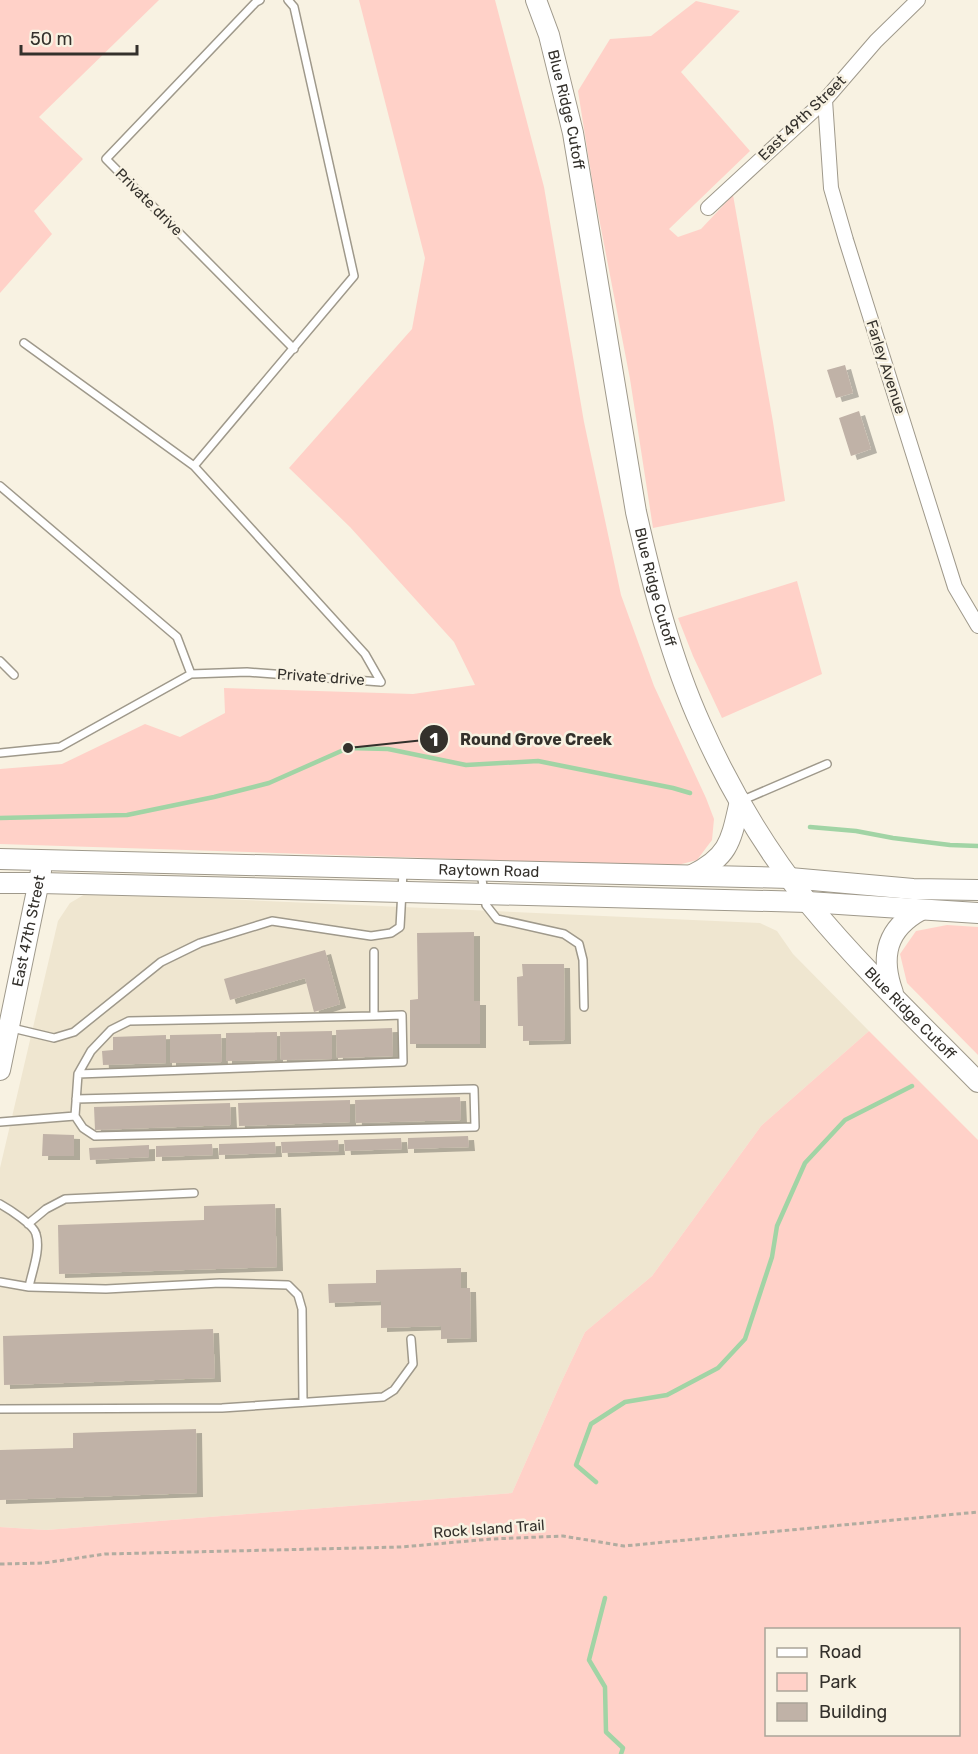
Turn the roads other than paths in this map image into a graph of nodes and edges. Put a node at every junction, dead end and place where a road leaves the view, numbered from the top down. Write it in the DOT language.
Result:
graph roads {
  1 [pos="288,0"];
  2 [pos="536,0"];
  3 [pos="918,0"];
  4 [pos="257,1"];
  5 [pos="825,100"];
  6 [pos="708,208"];
  7 [pos="24,343"];
  8 [pos="294,349"];
  9 [pos="194,466"];
  10 [pos="0,486"];
  11 [pos="978,626"];
  12 [pos="0,661"];
  13 [pos="191,674"];
  14 [pos="14,675"];
  15 [pos="0,753"];
  16 [pos="827,764"];
  17 [pos="740,801"];
  18 [pos="0,859"];
  19 [pos="42,860"];
  20 [pos="403,868"];
  21 [pos="481,870"];
  22 [pos="690,875"];
  23 [pos="790,878"];
  24 [pos="0,883"];
  25 [pos="40,883"];
  26 [pos="978,890"];
  27 [pos="402,892"];
  28 [pos="484,894"];
  29 [pos="808,902"];
  30 [pos="921,910"];
  31 [pos="978,913"];
  32 [pos="374,952"];
  33 [pos="894,996"];
  34 [pos="584,1006"];
  35 [pos="374,1016"];
  36 [pos="9,1028"];
  37 [pos="0,1070"];
  38 [pos="78,1074"];
  39 [pos="978,1082"];
  40 [pos="76,1099"];
  41 [pos="75,1116"];
  42 [pos="0,1122"];
  43 [pos="194,1192"];
  44 [pos="0,1204"];
  45 [pos="28,1224"];
  46 [pos="0,1282"];
  47 [pos="29,1287"];
  48 [pos="411,1339"];
  49 [pos="303,1402"];
  50 [pos="0,1409"];
  1 -- 8 [label="lane"];
  2 -- 17 [label="main road, Blue Ridge Cutoff"];
  3 -- 5 [label="street, East 49th Street"];
  4 -- 8 [label="lane, Private drive"];
  5 -- 6 [label="street, East 49th Street"];
  5 -- 11 [label="street, Farley Avenue"];
  7 -- 9 [label="lane, Private drive"];
  8 -- 9 [label="lane"];
  9 -- 13 [label="lane, Private drive"];
  10 -- 13 [label="lane"];
  12 -- 14 [label="lane"];
  13 -- 15 [label="lane, Private drive"];
  16 -- 17 [label="lane"];
  17 -- 22 [label="main road"];
  17 -- 23 [label="main road, Blue Ridge Cutoff"];
  18 -- 19 [label="main road, Raytown Road"];
  19 -- 20 [label="main road, Raytown Road"];
  19 -- 25 [label="main road, East 47th Street"];
  20 -- 21 [label="main road, Raytown Road"];
  20 -- 27 [label="lane"];
  21 -- 22 [label="main road, Raytown Road"];
  21 -- 28 [label="lane"];
  22 -- 23 [label="main road, Raytown Road"];
  23 -- 26 [label="main road, Raytown Road"];
  23 -- 29 [label="main road, Blue Ridge Cutoff"];
  24 -- 25 [label="main road, Raytown Road"];
  25 -- 27 [label="main road, Raytown Road"];
  25 -- 36 [label="main road, East 47th Street"];
  27 -- 28 [label="main road, Raytown Road"];
  27 -- 36 [label="lane"];
  28 -- 29 [label="main road, Raytown Road"];
  28 -- 34 [label="lane"];
  29 -- 30 [label="main road, Raytown Road"];
  29 -- 33 [label="main road, Blue Ridge Cutoff"];
  30 -- 31 [label="main road, Raytown Road"];
  30 -- 33 [label="main road"];
  32 -- 35 [label="lane"];
  33 -- 39 [label="main road, Blue Ridge Cutoff"];
  35 -- 38 [label="lane"];
  35 -- 38 [label="lane"];
  36 -- 37 [label="main road, East 47th Street"];
  38 -- 40 [label="lane"];
  40 -- 41 [label="lane"];
  40 -- 41 [label="lane"];
  41 -- 42 [label="lane"];
  43 -- 45 [label="lane"];
  44 -- 45 [label="lane"];
  45 -- 47 [label="lane"];
  46 -- 47 [label="lane"];
  47 -- 49 [label="lane"];
  48 -- 49 [label="lane"];
  49 -- 50 [label="lane"];
}
